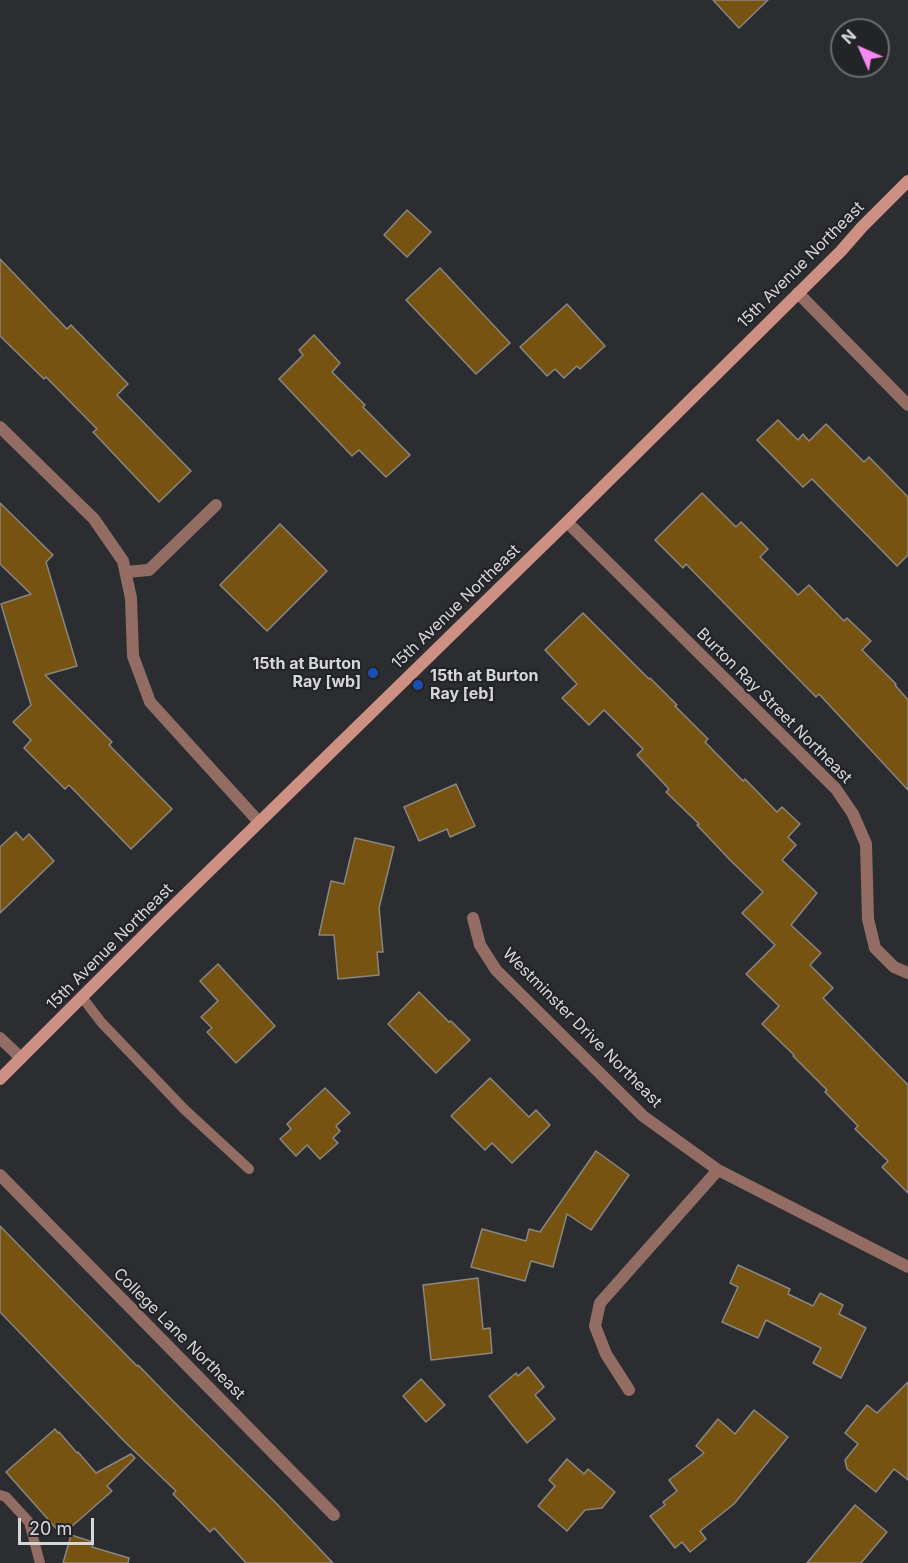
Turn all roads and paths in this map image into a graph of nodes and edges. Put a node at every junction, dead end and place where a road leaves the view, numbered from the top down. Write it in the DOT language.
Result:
graph roads {
  1 [pos="908,181"];
  2 [pos="798,293"];
  3 [pos="908,405"];
  4 [pos="1,430"];
  5 [pos="216,505"];
  6 [pos="567,522"];
  7 [pos="126,572"];
  8 [pos="259,822"];
  9 [pos="473,918"];
  10 [pos="908,973"];
  11 [pos="82,997"];
  12 [pos="0,1038"];
  13 [pos="21,1058"];
  14 [pos="0,1079"];
  15 [pos="249,1169"];
  16 [pos="718,1170"];
  17 [pos="0,1175"];
  18 [pos="908,1267"];
  19 [pos="629,1390"];
  20 [pos="0,1495"];
  21 [pos="334,1515"];
  22 [pos="40,1563"];
  1 -- 2 [label="street, 15th Avenue Northeast"];
  2 -- 3 [label="street"];
  2 -- 6 [label="street, 15th Avenue Northeast"];
  4 -- 7 [label="street"];
  5 -- 7 [label="street"];
  6 -- 8 [label="street, 15th Avenue Northeast"];
  6 -- 10 [label="street, Burton Ray Street Northeast"];
  7 -- 8 [label="street"];
  8 -- 11 [label="street, 15th Avenue Northeast"];
  9 -- 16 [label="street, Westminster Drive Northeast"];
  11 -- 13 [label="street, 15th Avenue Northeast"];
  11 -- 15 [label="lane"];
  12 -- 13 [label="street"];
  13 -- 14 [label="street, 15th Avenue Northeast"];
  16 -- 18 [label="street, Westminster Drive Northeast"];
  16 -- 19 [label="street"];
  17 -- 21 [label="street, College Lane Northeast"];
  20 -- 22 [label="lane"];
}
